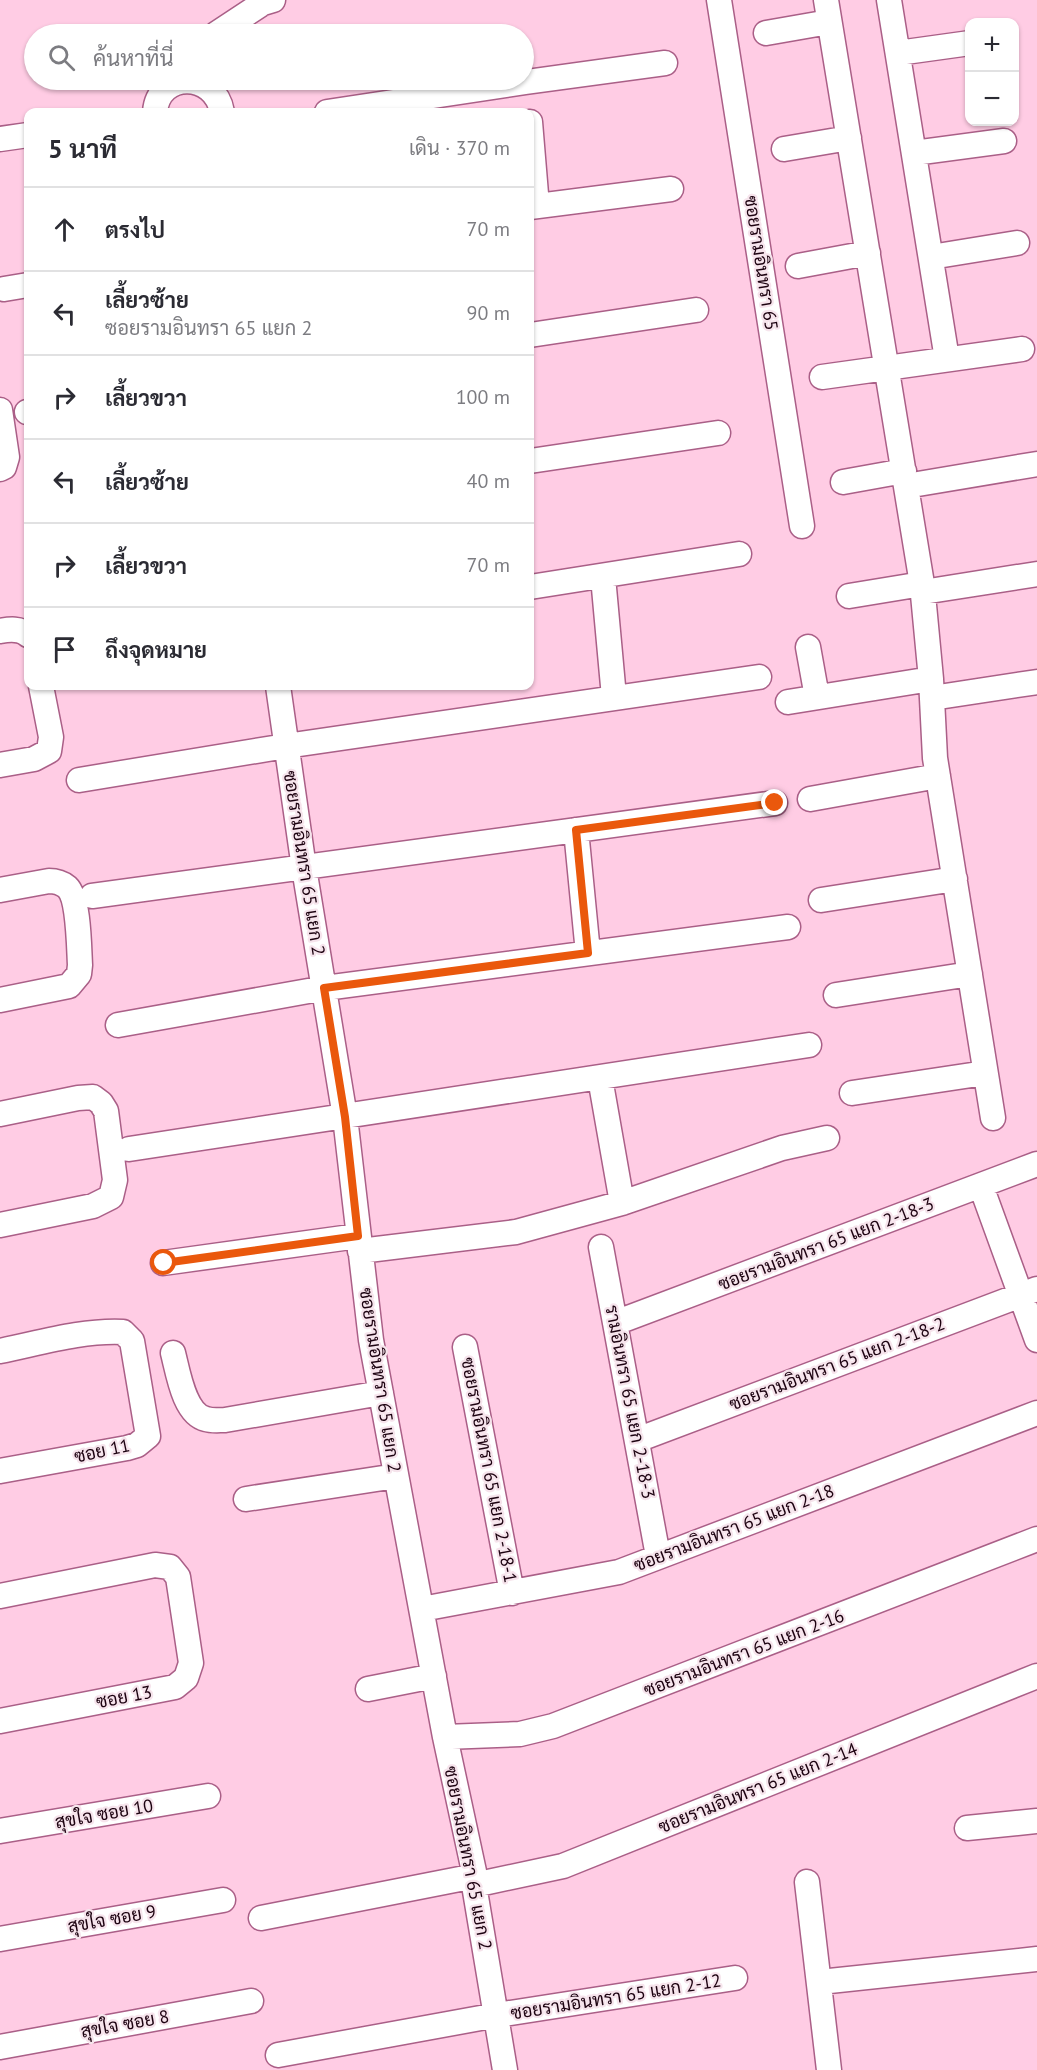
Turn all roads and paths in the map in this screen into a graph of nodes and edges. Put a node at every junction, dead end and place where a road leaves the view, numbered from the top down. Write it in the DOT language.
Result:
graph roads {
  1 [pos="273,0"];
  2 [pos="719,0"];
  3 [pos="889,0"];
  4 [pos="828,11"];
  5 [pos="231,24"];
  6 [pos="766,33"];
  7 [pos="965,44"];
  8 [pos="898,53"];
  9 [pos="665,63"];
  10 [pos="534,81"];
  11 [pos="165,90"];
  12 [pos="211,90"];
  13 [pos="473,90"];
  14 [pos="527,90"];
  15 [pos="156,108"];
  16 [pos="221,108"];
  17 [pos="354,108"];
  18 [pos="529,108"];
  19 [pos="24,136"];
  20 [pos="849,138"];
  21 [pos="0,139"];
  22 [pos="1004,141"];
  23 [pos="784,149"];
  24 [pos="914,153"];
  25 [pos="671,189"];
  26 [pos="534,207"];
  27 [pos="1017,243"];
  28 [pos="868,253"];
  29 [pos="931,256"];
  30 [pos="798,266"];
  31 [pos="24,286"];
  32 [pos="4,289"];
  33 [pos="696,310"];
  34 [pos="534,334"];
  35 [pos="1022,350"];
  36 [pos="947,359"];
  37 [pos="886,367"];
  38 [pos="822,377"];
  39 [pos="0,410"];
  40 [pos="718,433"];
  41 [pos="534,459"];
  42 [pos="1037,464"];
  43 [pos="0,469"];
  44 [pos="905,479"];
  45 [pos="843,482"];
  46 [pos="802,526"];
  47 [pos="739,554"];
  48 [pos="1037,574"];
  49 [pos="603,577"];
  50 [pos="534,586"];
  51 [pos="922,588"];
  52 [pos="849,596"];
  53 [pos="0,631"];
  54 [pos="24,631"];
  55 [pos="808,647"];
  56 [pos="759,677"];
  57 [pos="1037,682"];
  58 [pos="931,688"];
  59 [pos="42,690"];
  60 [pos="278,690"];
  61 [pos="614,698"];
  62 [pos="817,698"];
  63 [pos="788,702"];
  64 [pos="285,746"];
  65 [pos="0,765"];
  66 [pos="938,776"];
  67 [pos="80,780"];
  68 [pos="810,799"];
  69 [pos="775,803"];
  70 [pos="576,830"];
  71 [pos="304,867"];
  72 [pos="954,879"];
  73 [pos="0,890"];
  74 [pos="92,896"];
  75 [pos="821,900"];
  76 [pos="788,927"];
  77 [pos="588,953"];
  78 [pos="970,974"];
  79 [pos="324,988"];
  80 [pos="836,995"];
  81 [pos="0,1000"];
  82 [pos="118,1025"];
  83 [pos="809,1045"];
  84 [pos="986,1073"];
  85 [pos="600,1078"];
  86 [pos="852,1093"];
  87 [pos="0,1114"];
  88 [pos="345,1117"];
  89 [pos="993,1118"];
  90 [pos="827,1138"];
  91 [pos="120,1148"];
  92 [pos="1037,1164"];
  93 [pos="981,1186"];
  94 [pos="622,1203"];
  95 [pos="0,1225"];
  96 [pos="359,1244"];
  97 [pos="601,1248"];
  98 [pos="164,1263"];
  99 [pos="1029,1292"];
  100 [pos="615,1323"];
  101 [pos="1037,1340"];
  102 [pos="465,1347"];
  103 [pos="0,1351"];
  104 [pos="173,1353"];
  105 [pos="381,1394"];
  106 [pos="1037,1413"];
  107 [pos="637,1440"];
  108 [pos="0,1471"];
  109 [pos="396,1476"];
  110 [pos="246,1499"];
  111 [pos="1037,1539"];
  112 [pos="658,1556"];
  113 [pos="512,1593"];
  114 [pos="0,1596"];
  115 [pos="422,1610"];
  116 [pos="434,1676"];
  117 [pos="1037,1676"];
  118 [pos="368,1689"];
  119 [pos="0,1721"];
  120 [pos="445,1737"];
  121 [pos="207,1796"];
  122 [pos="1037,1821"];
  123 [pos="967,1828"];
  124 [pos="0,1831"];
  125 [pos="474,1881"];
  126 [pos="807,1882"];
  127 [pos="223,1900"];
  128 [pos="261,1918"];
  129 [pos="0,1939"];
  130 [pos="1037,1959"];
  131 [pos="735,1978"];
  132 [pos="820,1982"];
  133 [pos="251,2001"];
  134 [pos="497,2015"];
  135 [pos="0,2047"];
  136 [pos="278,2055"];
  137 [pos="505,2070"];
  138 [pos="829,2070"];
  1 -- 5 [label="street"];
  2 -- 46 [label="street, ซอยรามอินทรา 65"];
  3 -- 8 [label="street"];
  4 -- 6 [label="street"];
  4 -- 20 [label="street"];
  7 -- 8 [label="street"];
  8 -- 24 [label="street"];
  9 -- 10 [label="street"];
  11 -- 15 [label="street"];
  12 -- 16 [label="street"];
  13 -- 17 [label="street"];
  14 -- 18 [label="street"];
  19 -- 21 [label="street"];
  20 -- 23 [label="street"];
  20 -- 28 [label="street"];
  22 -- 24 [label="street"];
  24 -- 29 [label="street"];
  25 -- 26 [label="street"];
  27 -- 29 [label="street"];
  28 -- 30 [label="street"];
  28 -- 37 [label="street"];
  29 -- 36 [label="street"];
  31 -- 32 [label="street"];
  33 -- 34 [label="street"];
  35 -- 36 [label="street"];
  36 -- 37 [label="street"];
  37 -- 38 [label="street"];
  37 -- 44 [label="street"];
  39 -- 43 [label="street"];
  40 -- 41 [label="street"];
  42 -- 44 [label="street"];
  44 -- 45 [label="street"];
  44 -- 51 [label="street"];
  47 -- 49 [label="street"];
  48 -- 51 [label="street"];
  49 -- 50 [label="street"];
  49 -- 61 [label="street"];
  51 -- 52 [label="street"];
  51 -- 58 [label="street"];
  53 -- 54 [label="street"];
  55 -- 62 [label="street"];
  56 -- 61 [label="street"];
  57 -- 58 [label="street"];
  58 -- 62 [label="street"];
  58 -- 66 [label="street"];
  59 -- 65 [label="street"];
  60 -- 64 [label="street, ซอยรามอินทรา 65 แยก 2"];
  61 -- 64 [label="street"];
  62 -- 63 [label="street"];
  64 -- 67 [label="street"];
  64 -- 71 [label="street, ซอยรามอินทรา 65 แยก 2"];
  66 -- 68 [label="street"];
  66 -- 72 [label="street"];
  69 -- 70 [label="street"];
  70 -- 71 [label="street"];
  70 -- 77 [label="street"];
  71 -- 74 [label="street"];
  71 -- 79 [label="street, ซอยรามอินทรา 65 แยก 2"];
  72 -- 75 [label="street"];
  72 -- 78 [label="street"];
  73 -- 81 [label="street"];
  76 -- 77 [label="street"];
  77 -- 79 [label="street"];
  78 -- 80 [label="street"];
  78 -- 84 [label="street"];
  79 -- 82 [label="street"];
  79 -- 88 [label="street, ซอยรามอินทรา 65 แยก 2"];
  83 -- 85 [label="street"];
  84 -- 86 [label="street"];
  84 -- 89 [label="street"];
  85 -- 88 [label="street"];
  85 -- 94 [label="street"];
  87 -- 91 [label="street"];
  88 -- 91 [label="street"];
  88 -- 96 [label="street, ซอยรามอินทรา 65 แยก 2"];
  90 -- 94 [label="street"];
  91 -- 95 [label="street"];
  92 -- 93 [label="street, ซอยรามอินทรา 65 แยก 2-18-3"];
  93 -- 99 [label="street"];
  93 -- 100 [label="street, ซอยรามอินทรา 65 แยก 2-18-3"];
  94 -- 96 [label="street"];
  96 -- 98 [label="street"];
  96 -- 105 [label="street, ซอยรามอินทรา 65 แยก 2"];
  97 -- 100 [label="street, รามอินทรา 65 แยก 2-18-3"];
  99 -- 101 [label="street"];
  99 -- 107 [label="street, ซอยรามอินทรา 65 แยก 2-18-2"];
  100 -- 107 [label="street, รามอินทรา 65 แยก 2-18-3"];
  102 -- 113 [label="street, ซอยรามอินทรา 65 แยก 2-18-1"];
  103 -- 108 [label="street, ซอย 11"];
  104 -- 105 [label="street"];
  105 -- 109 [label="street, ซอยรามอินทรา 65 แยก 2"];
  106 -- 112 [label="street, ซอยรามอินทรา 65 แยก 2-18"];
  107 -- 112 [label="street, รามอินทรา 65 แยก 2-18-3"];
  109 -- 110 [label="street"];
  109 -- 115 [label="street, ซอยรามอินทรา 65 แยก 2"];
  111 -- 120 [label="street, ซอยรามอินทรา 65 แยก 2-16"];
  112 -- 113 [label="street, ซอยรามอินทรา 65 แยก 2-18"];
  113 -- 115 [label="street, ซอยรามอินทรา 65 แยก 2-18"];
  114 -- 119 [label="street, ซอย 13"];
  115 -- 116 [label="street, ซอยรามอินทรา 65 แยก 2"];
  116 -- 118 [label="street"];
  116 -- 120 [label="street, ซอยรามอินทรา 65 แยก 2"];
  117 -- 125 [label="street, ซอยรามอินทรา 65 แยก 2-14"];
  120 -- 125 [label="street, ซอยรามอินทรา 65 แยก 2"];
  121 -- 124 [label="street, สุขใจ ซอย 10"];
  122 -- 123 [label="street"];
  125 -- 128 [label="street, ซอยรามอินทรา 65 แยก 2-14"];
  125 -- 134 [label="street, ซอยรามอินทรา 65 แยก 2"];
  126 -- 132 [label="street"];
  127 -- 129 [label="street, สุขใจ ซอย 9"];
  130 -- 132 [label="street"];
  131 -- 134 [label="street, ซอยรามอินทรา 65 แยก 2-12"];
  132 -- 138 [label="street"];
  133 -- 135 [label="street, สุขใจ ซอย 8"];
  134 -- 136 [label="street, ซอยรามอินทรา 65 แยก 2-12"];
  134 -- 137 [label="street, ซอยรามอินทรา 65 แยก 2"];
}
